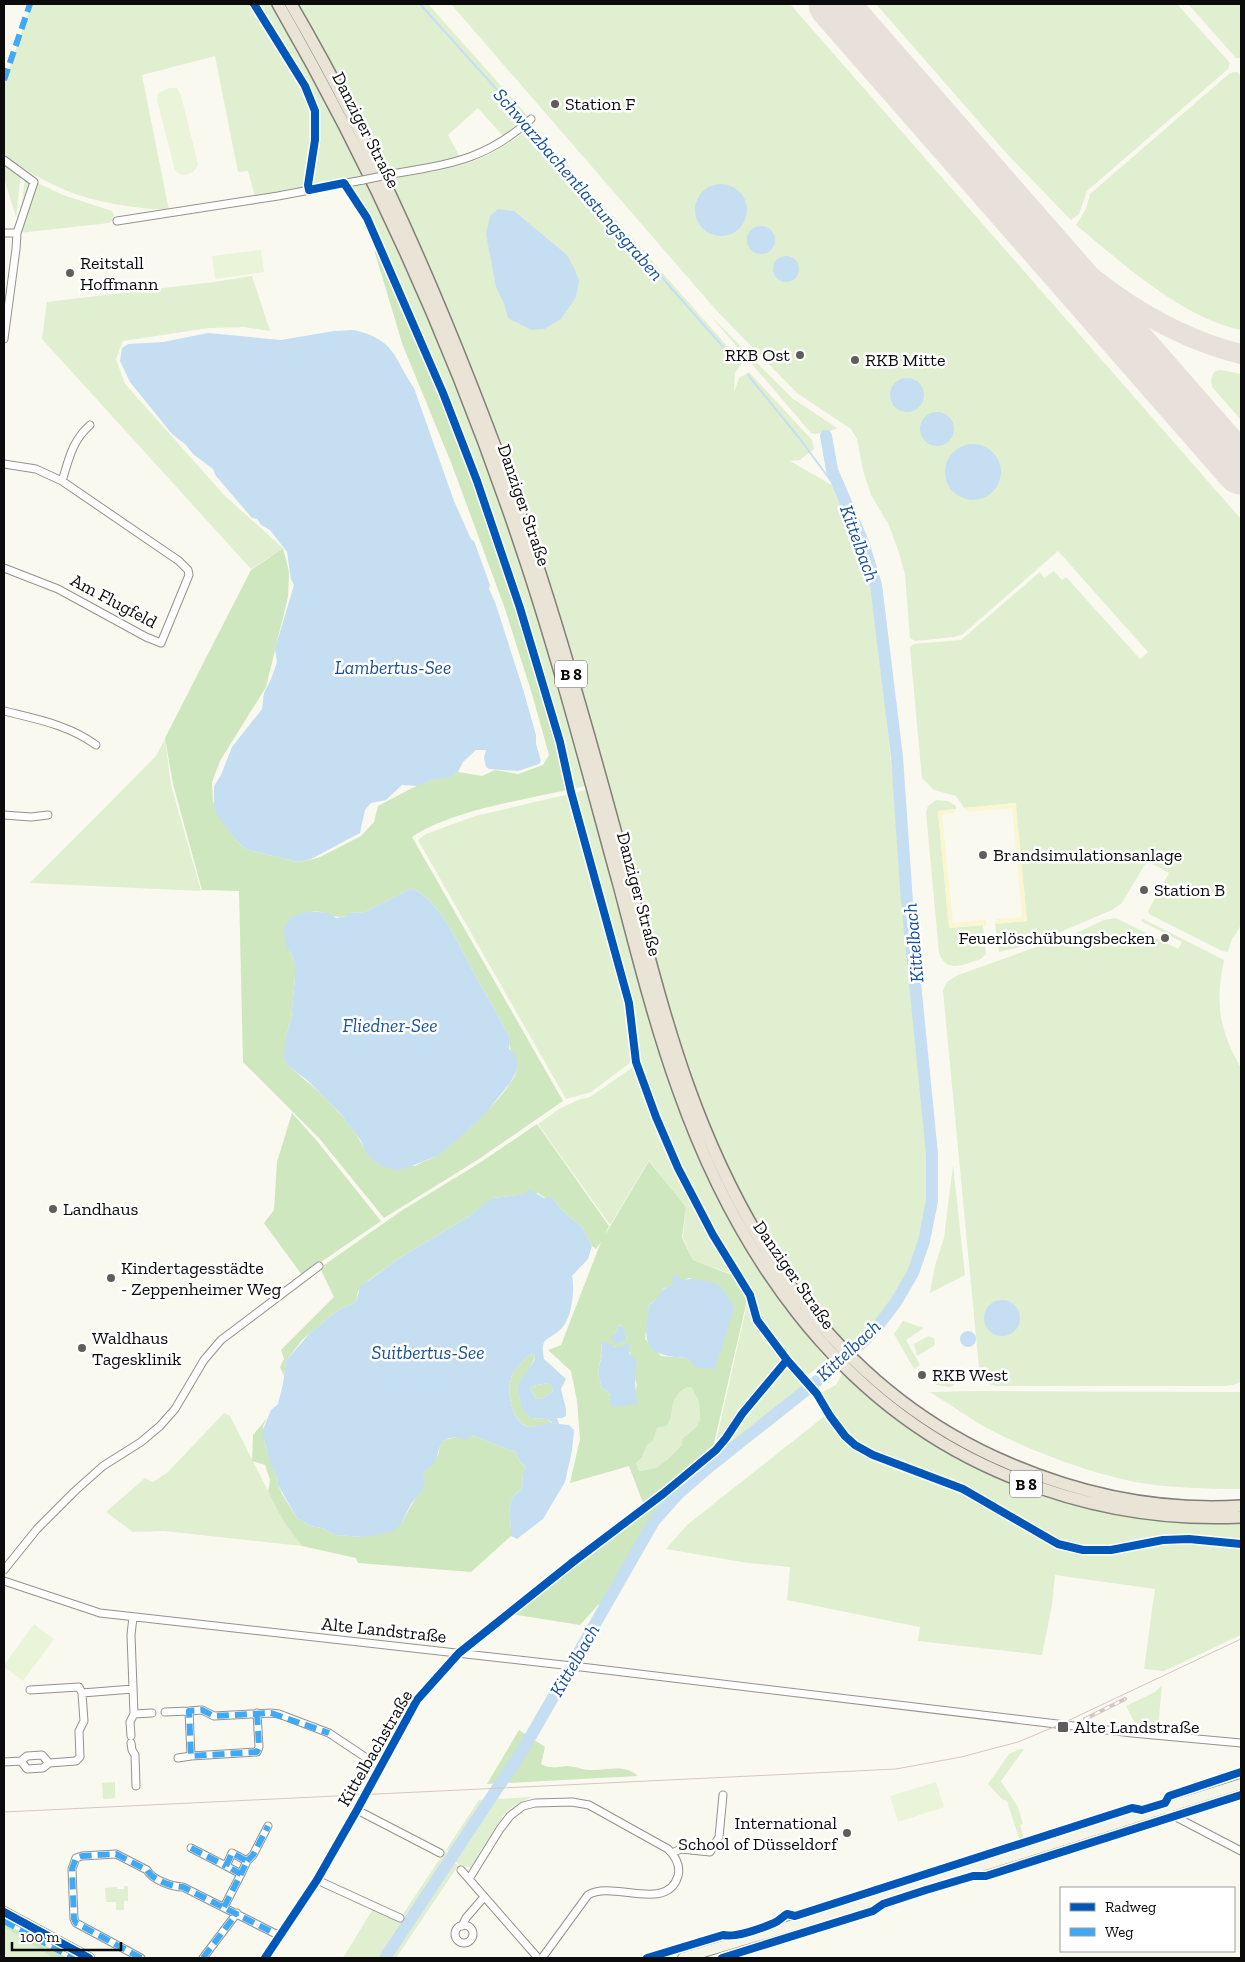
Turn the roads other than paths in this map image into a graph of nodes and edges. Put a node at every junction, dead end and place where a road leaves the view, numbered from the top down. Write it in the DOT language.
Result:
graph roads {
  1 [pos="278,4"];
  2 [pos="291,4"];
  3 [pos="531,118"];
  4 [pos="4,160"];
  5 [pos="117,221"];
  6 [pos="4,233"];
  7 [pos="17,233"];
  8 [pos="4,339"];
  9 [pos="90,425"];
  10 [pos="4,464"];
  11 [pos="62,481"];
  12 [pos="4,568"];
  13 [pos="4,711"];
  14 [pos="96,745"];
  15 [pos="4,815"];
  16 [pos="48,816"];
  17 [pos="319,1266"];
  18 [pos="853,1368"];
  19 [pos="1241,1506"];
  20 [pos="1241,1518"];
  21 [pos="594,1546"];
  22 [pos="4,1570"];
  23 [pos="4,1581"];
  24 [pos="133,1617"];
  25 [pos="459,1653"];
  26 [pos="133,1689"];
  27 [pos="30,1690"];
  28 [pos="82,1693"];
  29 [pos="188,1711"];
  30 [pos="165,1712"];
  31 [pos="152,1713"];
  32 [pos="257,1713"];
  33 [pos="134,1714"];
  34 [pos="1241,1742"];
  35 [pos="191,1756"];
  36 [pos="178,1758"];
  37 [pos="21,1761"];
  38 [pos="4,1762"];
  39 [pos="49,1763"];
  40 [pos="380,1768"];
  41 [pos="1241,1784"];
  42 [pos="136,1786"];
  43 [pos="723,1795"];
  44 [pos="1165,1808"];
  45 [pos="358,1810"];
  46 [pos="268,1826"];
  47 [pos="191,1848"];
  48 [pos="1241,1851"];
  49 [pos="440,1853"];
  50 [pos="672,1853"];
  51 [pos="247,1861"];
  52 [pos="226,1866"];
  53 [pos="461,1870"];
  54 [pos="241,1874"];
  55 [pos="469,1879"];
  56 [pos="317,1880"];
  57 [pos="484,1897"];
  58 [pos="224,1907"];
  59 [pos="4,1912"];
  60 [pos="237,1913"];
  61 [pos="400,1918"];
  62 [pos="462,1926"];
  63 [pos="280,1936"];
  64 [pos="89,1958"];
  65 [pos="141,1958"];
  66 [pos="203,1958"];
  67 [pos="265,1958"];
  68 [pos="540,1958"];
  69 [pos="684,1958"];
  1 -- 18 [label="highway, Danziger Straße / B 8"];
  2 -- 18 [label="highway, Danziger Straße / B 8"];
  3 -- 5 [label="street, bridge"];
  4 -- 7 [label="street"];
  6 -- 7 [label="street"];
  7 -- 8 [label="street"];
  9 -- 11 [label="street"];
  10 -- 11 [label="street, Am Flugfeld"];
  11 -- 12 [label="street, Am Flugfeld"];
  13 -- 14 [label="street"];
  15 -- 16 [label="street"];
  17 -- 22 [label="street"];
  18 -- 19 [label="highway, Danziger Straße / B 8"];
  18 -- 20 [label="highway, Danziger Straße / B 8"];
  21 -- 25 [label="street, Kittelbachstraße"];
  23 -- 24 [label="street, Alte Landstraße"];
  24 -- 25 [label="street, Alte Landstraße"];
  24 -- 26 [label="street"];
  25 -- 34 [label="street, Alte Landstraße"];
  25 -- 40 [label="street, Kittelbachstraße"];
  26 -- 28 [label="street"];
  26 -- 33 [label="street"];
  27 -- 28 [label="street"];
  28 -- 39 [label="street"];
  29 -- 30 [label="street"];
  29 -- 32 [label="street"];
  29 -- 35 [label="street"];
  31 -- 33 [label="street"];
  32 -- 35 [label="street"];
  32 -- 40 [label="street"];
  33 -- 42 [label="street"];
  35 -- 36 [label="street"];
  37 -- 38 [label="street"];
  37 -- 39 [label="street"];
  37 -- 39 [label="street"];
  40 -- 45 [label="street, Kittelbachstraße"];
  41 -- 44 [label="main road"];
  43 -- 50 [label="street"];
  44 -- 48 [label="street"];
  44 -- 69 [label="main road"];
  45 -- 49 [label="street"];
  45 -- 56 [label="street, Kittelbachstraße"];
  46 -- 51 [label="street"];
  47 -- 52 [label="street"];
  50 -- 55 [label="street"];
  50 -- 68 [label="street"];
  51 -- 52 [label="street"];
  51 -- 54 [label="street"];
  52 -- 54 [label="street"];
  53 -- 55 [label="street"];
  54 -- 58 [label="street"];
  55 -- 57 [label="street"];
  56 -- 61 [label="street"];
  56 -- 63 [label="street, Kittelbachstraße"];
  57 -- 62 [label="street"];
  57 -- 68 [label="street"];
  58 -- 60 [label="street"];
  58 -- 65 [label="street"];
  59 -- 64 [label="main road"];
  60 -- 63 [label="street"];
  60 -- 66 [label="street"];
  63 -- 67 [label="street, Kittelbachstraße"];
}
